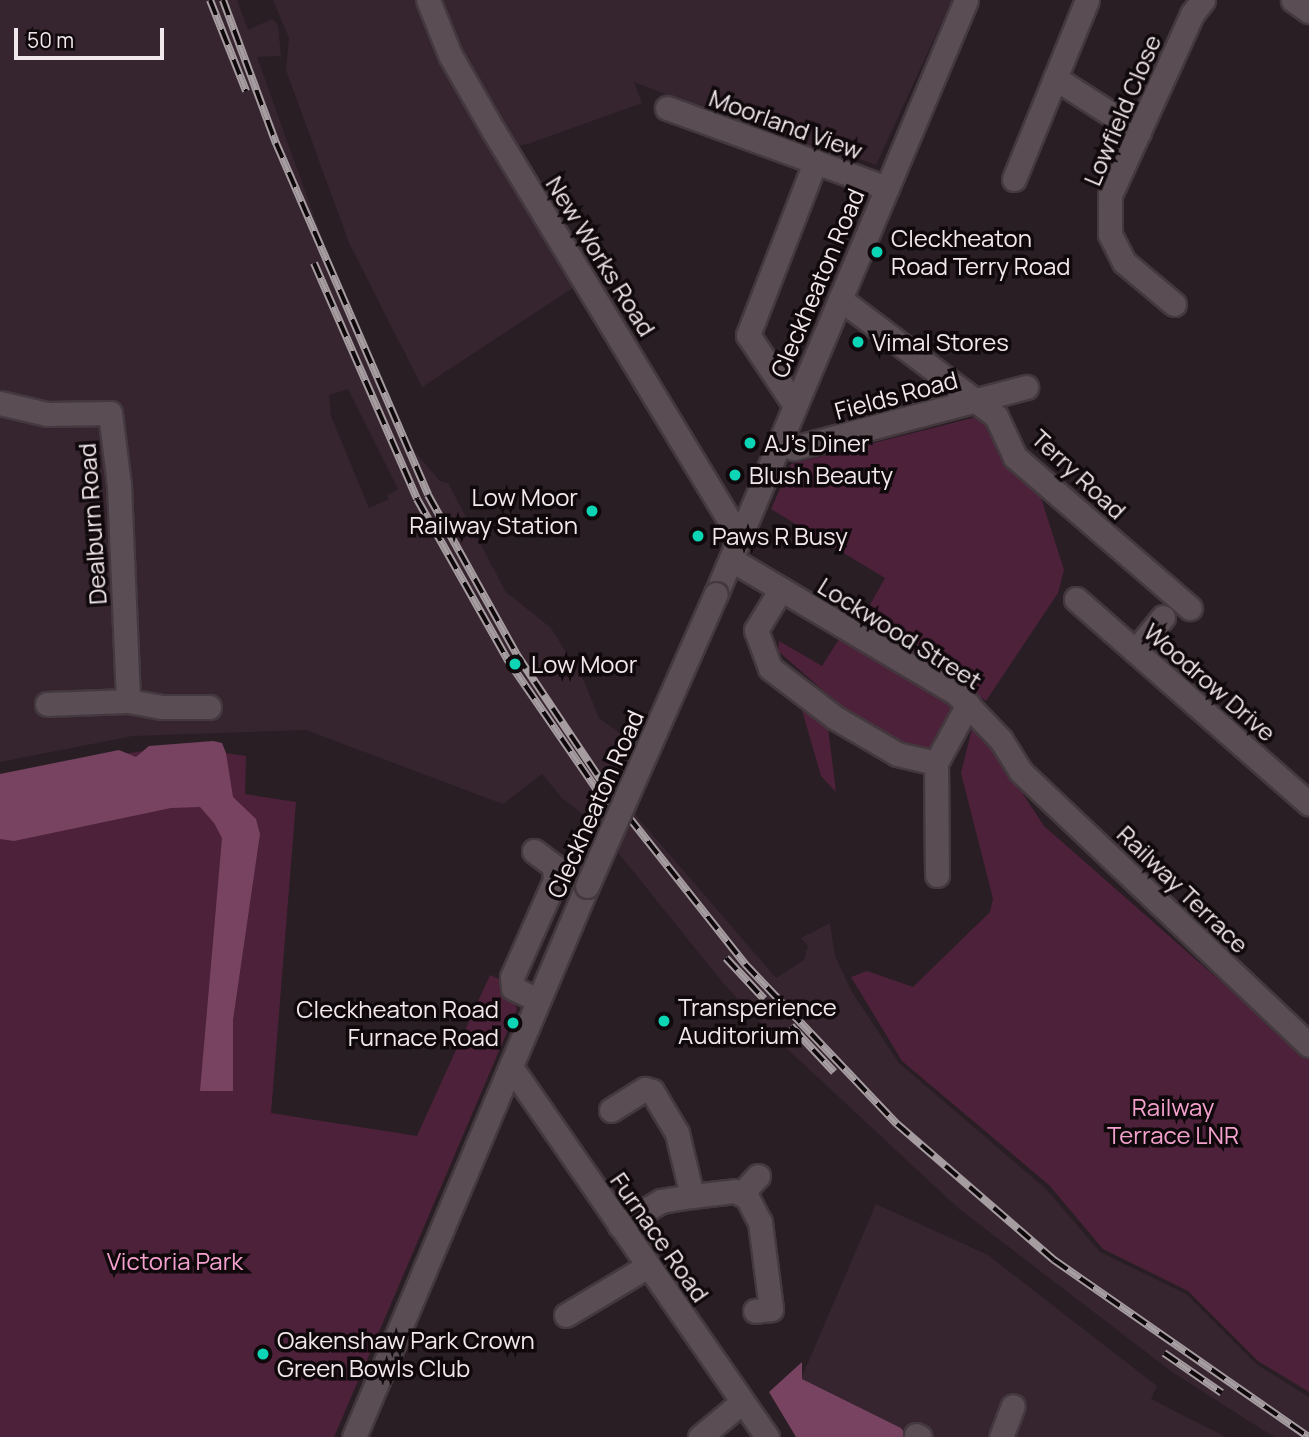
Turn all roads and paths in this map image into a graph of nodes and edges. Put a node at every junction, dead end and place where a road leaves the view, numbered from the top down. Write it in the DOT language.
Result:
graph roads {
  1 [pos="428,0"];
  2 [pos="967,0"];
  3 [pos="1087,0"];
  4 [pos="1203,0"];
  5 [pos="1293,0"];
  6 [pos="1309,11"];
  7 [pos="1055,78"];
  8 [pos="667,108"];
  9 [pos="1139,132"];
  10 [pos="815,162"];
  11 [pos="1014,179"];
  12 [pos="887,188"];
  13 [pos="840,299"];
  14 [pos="1174,304"];
  15 [pos="1026,387"];
  16 [pos="975,401"];
  17 [pos="0,403"];
  18 [pos="794,404"];
  19 [pos="779,443"];
  20 [pos="743,531"];
  21 [pos="732,560"];
  22 [pos="781,589"];
  23 [pos="1076,599"];
  24 [pos="1190,608"];
  25 [pos="1163,617"];
  26 [pos="1135,651"];
  27 [pos="128,701"];
  28 [pos="47,704"];
  29 [pos="968,705"];
  30 [pos="209,707"];
  31 [pos="936,762"];
  32 [pos="1020,771"];
  33 [pos="1309,804"];
  34 [pos="534,850"];
  35 [pos="937,875"];
  36 [pos="538,1000"];
  37 [pos="1309,1045"];
  38 [pos="510,1067"];
  39 [pos="611,1110"];
  40 [pos="692,1196"];
  41 [pos="620,1225"];
  42 [pos="648,1266"];
  43 [pos="755,1311"];
  44 [pos="566,1315"];
  45 [pos="742,1402"];
  46 [pos="1013,1406"];
  47 [pos="354,1437"];
  48 [pos="699,1437"];
  49 [pos="767,1437"];
  50 [pos="1001,1437"];
  1 -- 20 [label="street, New Works Road"];
  2 -- 12 [label="street, Cleckheaton Road"];
  3 -- 7 [label="street"];
  4 -- 9 [label="street, Lowfield Close"];
  5 -- 6 [label="street"];
  7 -- 9 [label="street"];
  7 -- 11 [label="street"];
  8 -- 10 [label="street, Moorland View"];
  9 -- 14 [label="street, Lowfield Close"];
  10 -- 12 [label="street, Moorland View"];
  10 -- 18 [label="street"];
  12 -- 13 [label="street, Cleckheaton Road"];
  13 -- 16 [label="street, Terry Road"];
  13 -- 18 [label="street, Cleckheaton Road"];
  15 -- 16 [label="street, Fields Road"];
  16 -- 19 [label="street, Fields Road"];
  16 -- 24 [label="street, Terry Road"];
  17 -- 27 [label="street, Dealburn Road"];
  18 -- 19 [label="street, Cleckheaton Road"];
  19 -- 20 [label="street, Cleckheaton Road"];
  20 -- 21 [label="street, Cleckheaton Road"];
  21 -- 22 [label="street, Lockwood Street"];
  21 -- 36 [label="street, Cleckheaton Road, bridge"];
  22 -- 29 [label="street, Lockwood Street"];
  22 -- 31 [label="street"];
  23 -- 26 [label="street, Woodrow Drive"];
  25 -- 26 [label="street"];
  26 -- 33 [label="street, Woodrow Drive"];
  27 -- 28 [label="street"];
  27 -- 30 [label="street"];
  29 -- 31 [label="street"];
  29 -- 32 [label="street, Lockwood Street"];
  31 -- 35 [label="street"];
  32 -- 37 [label="street, Railway Terrace"];
  34 -- 36 [label="street"];
  36 -- 38 [label="street, Cleckheaton Road"];
  38 -- 41 [label="street, Furnace Road"];
  38 -- 47 [label="street, Cleckheaton Road"];
  39 -- 40 [label="street"];
  40 -- 41 [label="street"];
  40 -- 43 [label="street"];
  41 -- 42 [label="street, Furnace Road"];
  42 -- 44 [label="street"];
  42 -- 45 [label="street, Furnace Road"];
  45 -- 48 [label="street"];
  45 -- 49 [label="street, Furnace Road"];
  46 -- 50 [label="street"];
}
